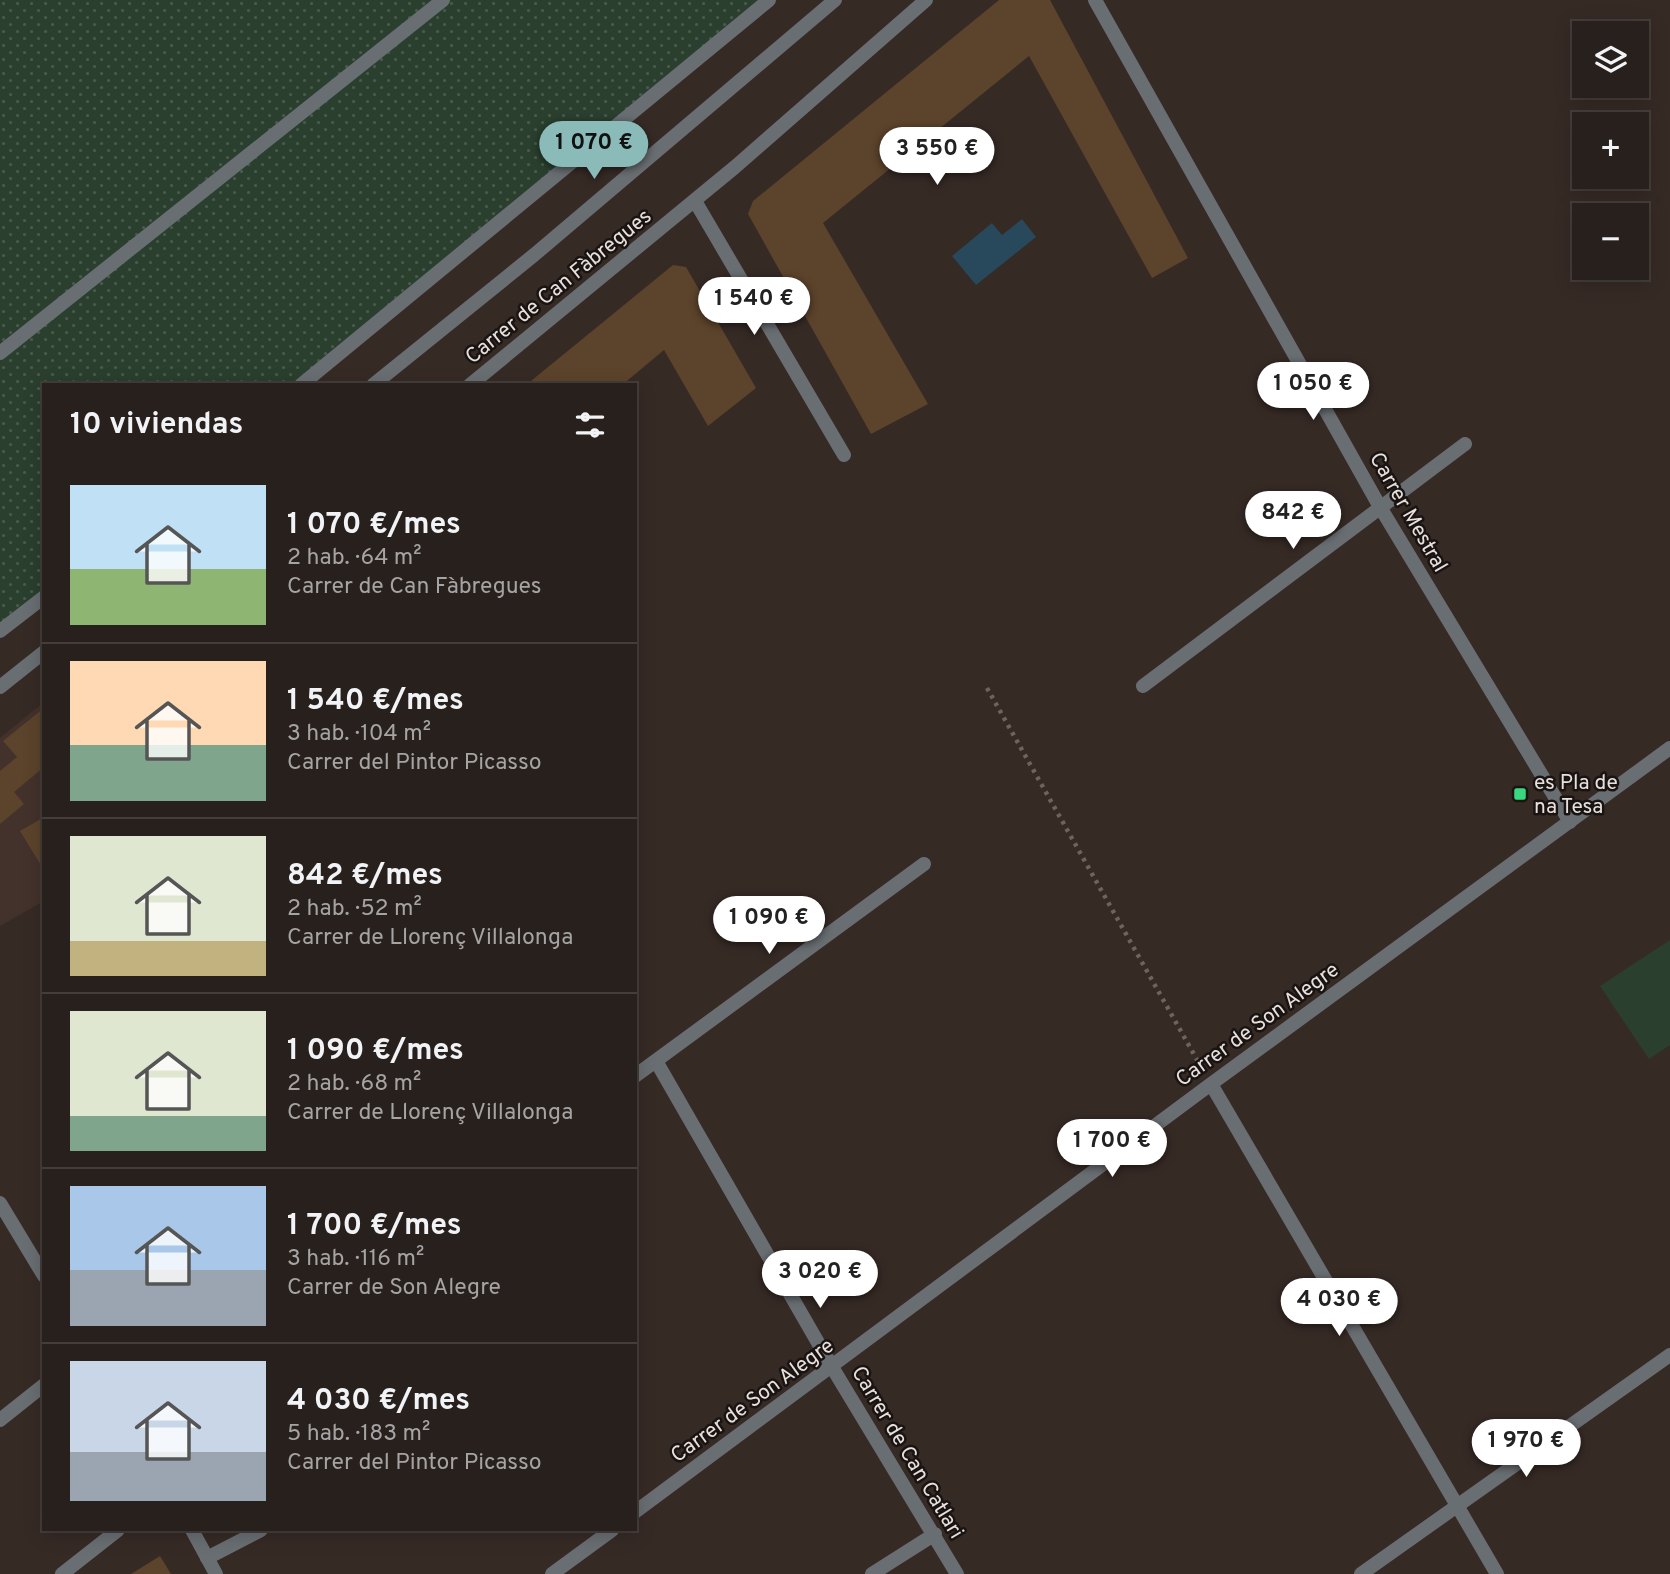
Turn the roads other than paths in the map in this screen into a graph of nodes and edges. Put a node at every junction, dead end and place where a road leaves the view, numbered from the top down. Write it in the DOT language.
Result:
graph roads {
  1 [pos="443,0"];
  2 [pos="769,0"];
  3 [pos="835,0"];
  4 [pos="926,0"];
  5 [pos="1096,0"];
  6 [pos="695,201"];
  7 [pos="0,353"];
  8 [pos="303,383"];
  9 [pos="375,383"];
  10 [pos="472,383"];
  11 [pos="1465,444"];
  12 [pos="844,455"];
  13 [pos="1380,507"];
  14 [pos="42,599"];
  15 [pos="0,631"];
  16 [pos="42,654"];
  17 [pos="1143,686"];
  18 [pos="0,687"];
  19 [pos="1670,748"];
  20 [pos="1570,822"];
  21 [pos="924,864"];
  22 [pos="656,1061"];
  23 [pos="637,1075"];
  24 [pos="1211,1084"];
  25 [pos="0,1203"];
  26 [pos="42,1273"];
  27 [pos="1670,1355"];
  28 [pos="832,1367"];
  29 [pos="42,1387"];
  30 [pos="0,1420"];
  31 [pos="1458,1506"];
  32 [pos="637,1511"];
  33 [pos="117,1531"];
  34 [pos="193,1531"];
  35 [pos="259,1531"];
  36 [pos="611,1531"];
  37 [pos="934,1534"];
  38 [pos="207,1558"];
  39 [pos="62,1574"];
  40 [pos="216,1574"];
  41 [pos="552,1574"];
  42 [pos="872,1574"];
  43 [pos="957,1574"];
  44 [pos="1362,1574"];
  45 [pos="1497,1574"];
  1 -- 7 [label="street"];
  2 -- 8 [label="street"];
  3 -- 9 [label="street"];
  4 -- 6 [label="street, Carrer de Can Fàbregues"];
  5 -- 13 [label="street, Carrer Mestral"];
  6 -- 10 [label="street, Carrer de Can Fàbregues"];
  6 -- 12 [label="street"];
  11 -- 13 [label="street"];
  13 -- 17 [label="street"];
  13 -- 20 [label="street, Carrer Mestral"];
  14 -- 15 [label="street"];
  16 -- 18 [label="street"];
  19 -- 20 [label="street, Carrer de Son Alegre"];
  20 -- 24 [label="street, Carrer de Son Alegre"];
  21 -- 22 [label="street"];
  22 -- 23 [label="street"];
  22 -- 28 [label="street, Carrer de Can Catlari"];
  24 -- 28 [label="street, Carrer de Son Alegre"];
  24 -- 31 [label="street"];
  25 -- 26 [label="street"];
  27 -- 31 [label="street"];
  28 -- 32 [label="street, Carrer de Son Alegre"];
  28 -- 37 [label="street, Carrer de Can Catlari"];
  29 -- 30 [label="street"];
  31 -- 44 [label="street"];
  31 -- 45 [label="street"];
  33 -- 39 [label="street"];
  34 -- 38 [label="street"];
  35 -- 38 [label="street"];
  36 -- 41 [label="street"];
  37 -- 42 [label="street"];
  37 -- 43 [label="street, Carrer de Can Catlari"];
  38 -- 40 [label="street"];
}
